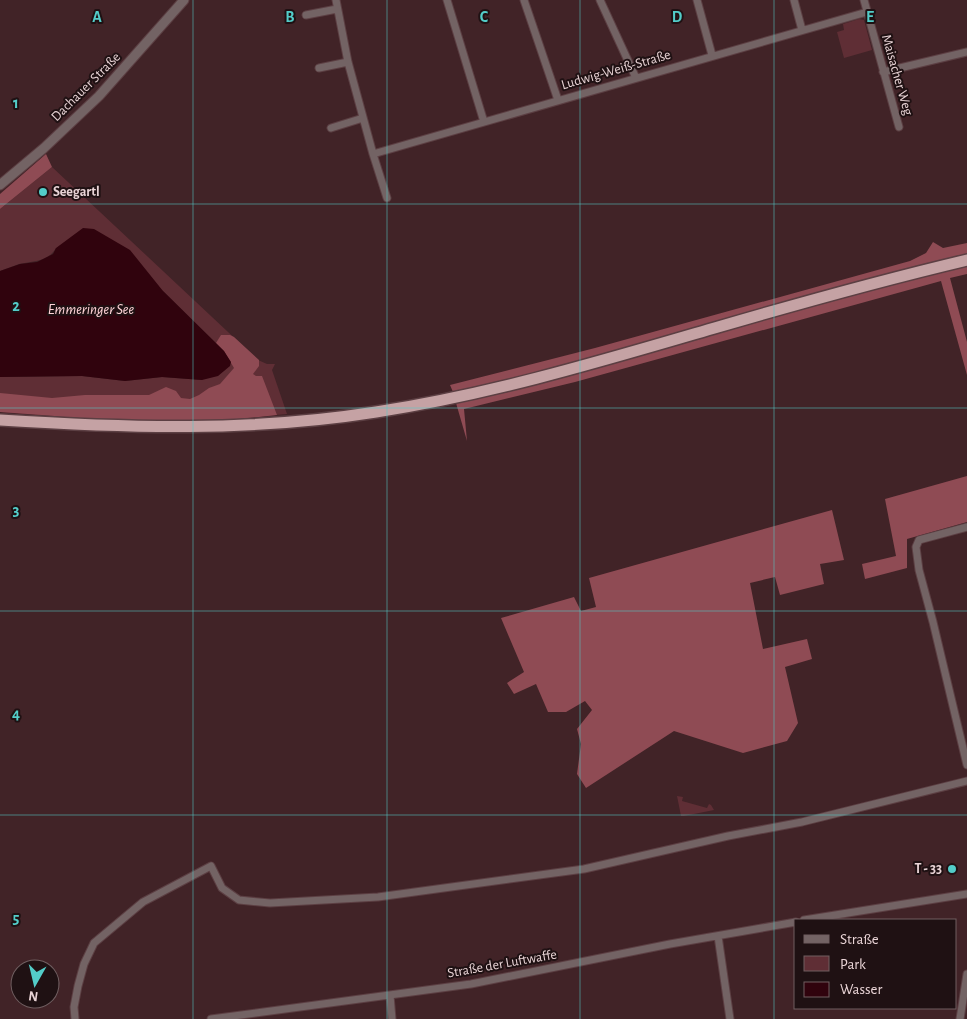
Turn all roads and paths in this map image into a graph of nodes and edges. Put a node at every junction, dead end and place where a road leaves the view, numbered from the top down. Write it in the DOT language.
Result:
graph roads {
  1 [pos="184,0"];
  2 [pos="336,0"];
  3 [pos="447,0"];
  4 [pos="524,0"];
  5 [pos="600,0"];
  6 [pos="697,0"];
  7 [pos="794,0"];
  8 [pos="864,0"];
  9 [pos="337,9"];
  10 [pos="867,12"];
  11 [pos="306,16"];
  12 [pos="802,30"];
  13 [pos="967,52"];
  14 [pos="712,55"];
  15 [pos="348,62"];
  16 [pos="319,68"];
  17 [pos="883,72"];
  18 [pos="636,78"];
  19 [pos="558,100"];
  20 [pos="363,118"];
  21 [pos="484,122"];
  22 [pos="899,127"];
  23 [pos="330,128"];
  24 [pos="373,154"];
  25 [pos="0,185"];
  26 [pos="387,198"];
  27 [pos="967,260"];
  28 [pos="0,420"];
  29 [pos="967,527"];
  30 [pos="967,765"];
  31 [pos="967,781"];
  32 [pos="967,894"];
  33 [pos="810,919"];
  34 [pos="794,922"];
  35 [pos="718,936"];
  36 [pos="967,974"];
  37 [pos="390,995"];
  38 [pos="75,1019"];
  39 [pos="212,1019"];
  40 [pos="392,1019"];
  41 [pos="730,1019"];
  42 [pos="960,1019"];
  1 -- 25 [label="street, Dachauer Straße"];
  2 -- 9 [label="street"];
  3 -- 21 [label="street"];
  4 -- 19 [label="street"];
  5 -- 18 [label="street"];
  6 -- 14 [label="street"];
  7 -- 12 [label="street"];
  8 -- 10 [label="street, Maisacher Weg"];
  9 -- 11 [label="street"];
  9 -- 15 [label="street"];
  10 -- 12 [label="street, Ludwig-Weiß-Straße"];
  10 -- 17 [label="street, Maisacher Weg"];
  12 -- 14 [label="street, Ludwig-Weiß-Straße"];
  13 -- 17 [label="street"];
  14 -- 18 [label="street, Ludwig-Weiß-Straße"];
  15 -- 16 [label="street"];
  15 -- 20 [label="street"];
  17 -- 22 [label="street, Maisacher Weg"];
  18 -- 19 [label="street, Ludwig-Weiß-Straße"];
  19 -- 21 [label="street, Ludwig-Weiß-Straße"];
  20 -- 23 [label="street"];
  20 -- 24 [label="street"];
  21 -- 24 [label="street, Ludwig-Weiß-Straße"];
  24 -- 26 [label="street"];
  27 -- 28 [label="highway"];
  29 -- 30 [label="street"];
  31 -- 38 [label="street"];
  32 -- 33 [label="street"];
  34 -- 35 [label="street, Straße der Luftwaffe"];
  35 -- 37 [label="street, Straße der Luftwaffe"];
  35 -- 41 [label="street"];
  36 -- 42 [label="street"];
  37 -- 39 [label="street, Straße der Luftwaffe"];
  37 -- 40 [label="street"];
}
